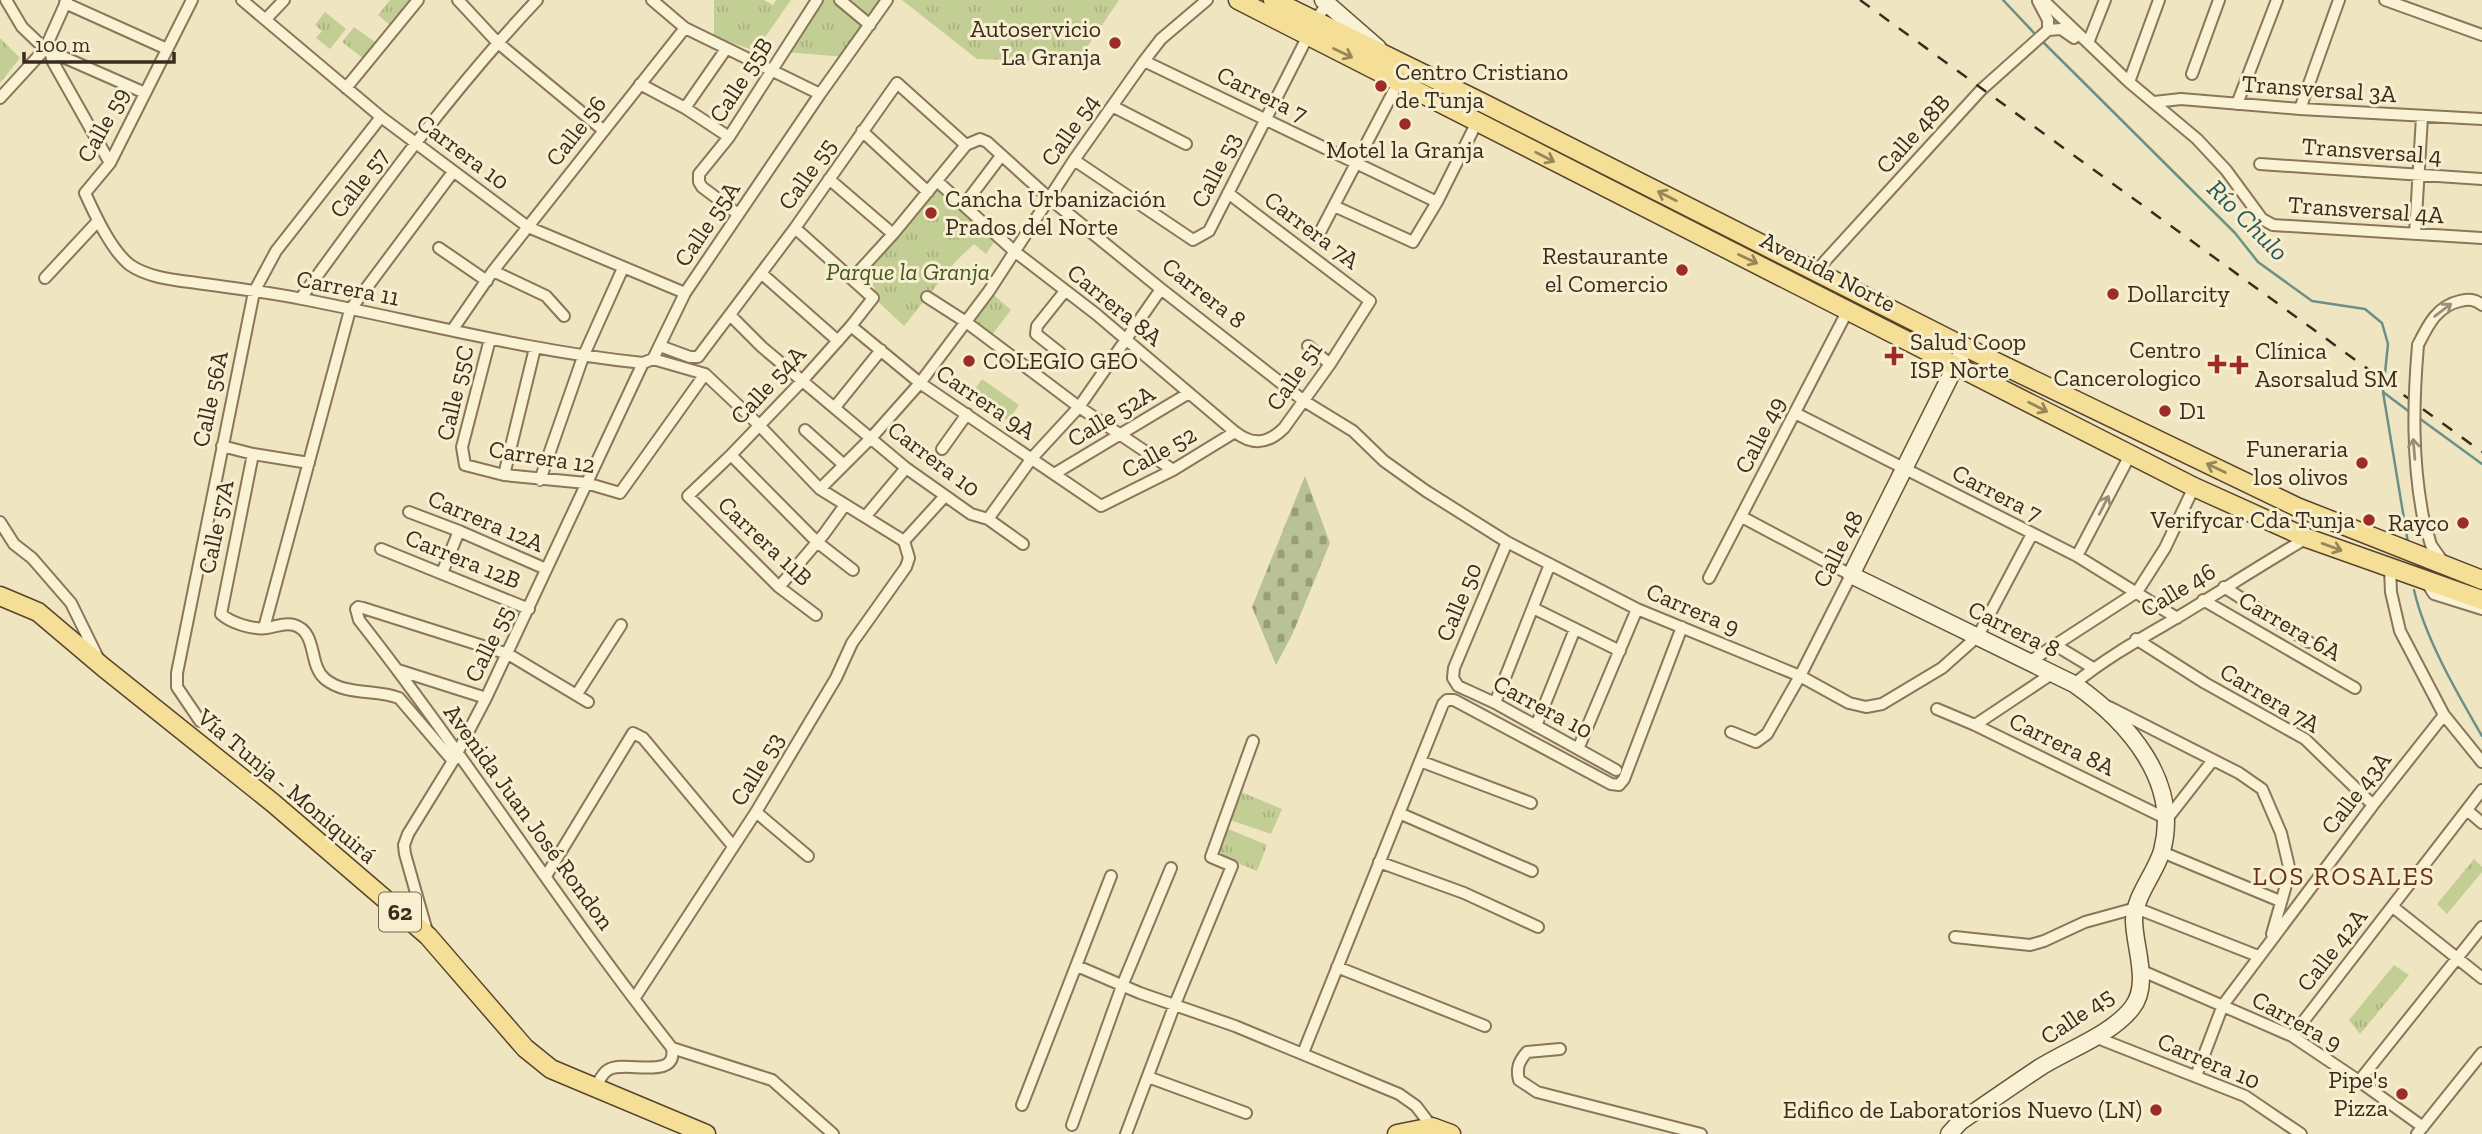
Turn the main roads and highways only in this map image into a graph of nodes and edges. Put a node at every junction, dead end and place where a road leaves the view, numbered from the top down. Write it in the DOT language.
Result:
graph roads {
  1 [pos="1238,0"];
  2 [pos="1283,2"];
  3 [pos="1312,29"];
  4 [pos="2482,580"];
  5 [pos="0,596"];
  6 [pos="2482,600"];
  7 [pos="706,1134"];
  8 [pos="1397,1134"];
  9 [pos="1451,1134"];
  1 -- 3 [label="main road, Avenida Norte"];
  2 -- 3 [label="main road, Avenida Norte"];
  4 -- 3 [label="main road, Avenida Norte, one-way"];
  3 -- 6 [label="main road, Avenida Norte, one-way"];
  5 -- 7 [label="main road, Vía Tunja - Moniquirá / 62"];
  8 -- 9 [label="main road"];
}
